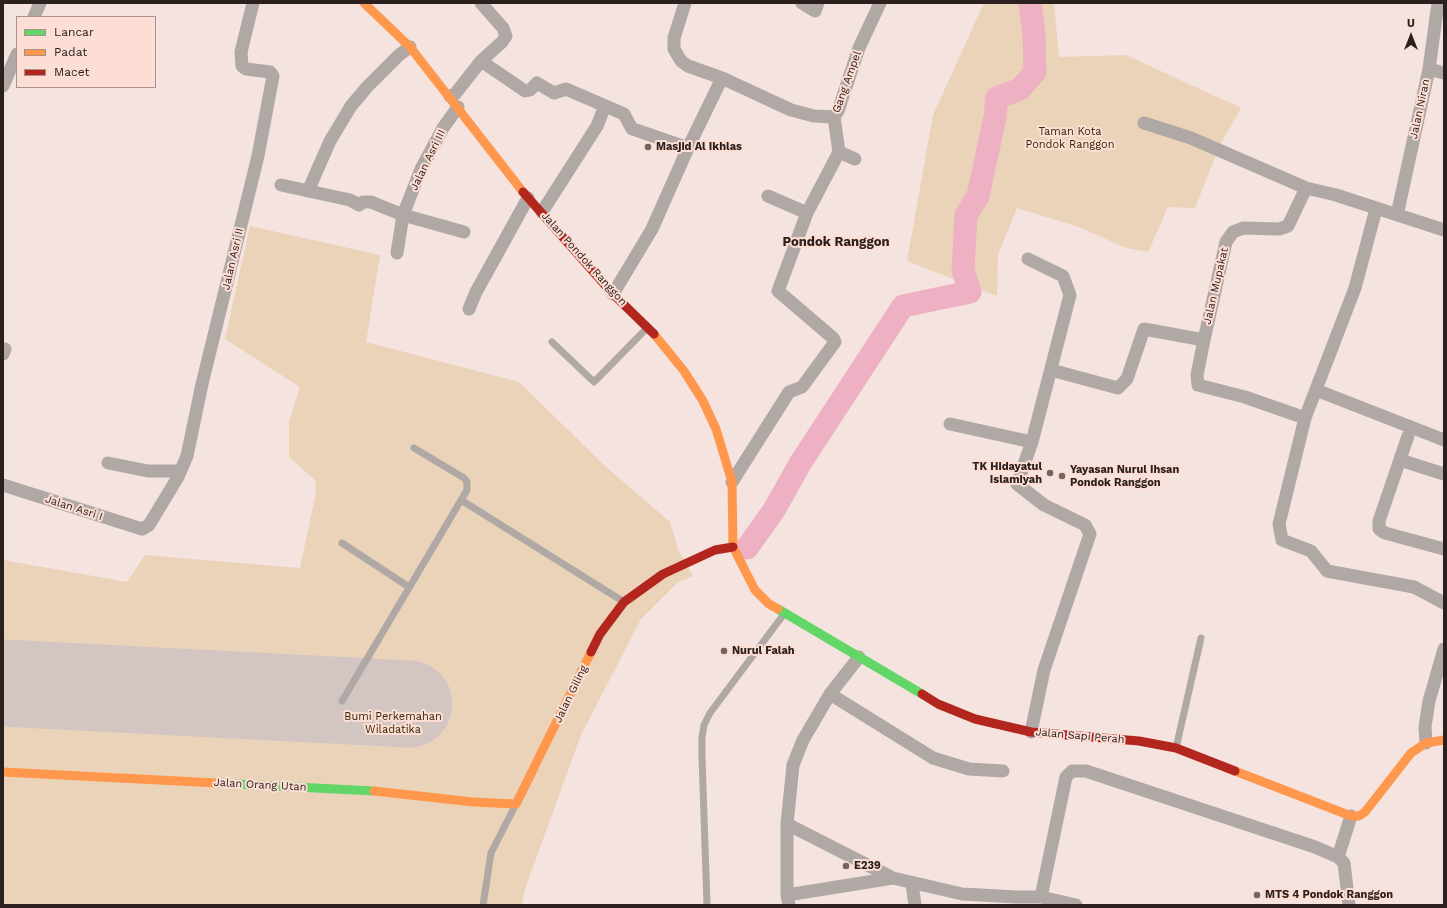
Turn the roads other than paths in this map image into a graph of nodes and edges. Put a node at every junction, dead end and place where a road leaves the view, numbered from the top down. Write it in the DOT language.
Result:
graph roads {
  1 [pos="40,3"];
  2 [pos="253,3"];
  3 [pos="364,3"];
  4 [pos="481,3"];
  5 [pos="685,3"];
  6 [pos="802,3"];
  7 [pos="818,3"];
  8 [pos="880,3"];
  9 [pos="1438,3"];
  10 [pos="34,16"];
  11 [pos="410,47"];
  12 [pos="16,56"];
  13 [pos="481,61"];
  14 [pos="1429,69"];
  15 [pos="1444,73"];
  16 [pos="722,78"];
  17 [pos="3,86"];
  18 [pos="450,96"];
  19 [pos="605,106"];
  20 [pos="458,107"];
  21 [pos="834,117"];
  22 [pos="1144,123"];
  23 [pos="688,148"];
  24 [pos="839,152"];
  25 [pos="855,159"];
  26 [pos="280,185"];
  27 [pos="1306,188"];
  28 [pos="308,191"];
  29 [pos="768,196"];
  30 [pos="528,198"];
  31 [pos="1376,209"];
  32 [pos="542,212"];
  33 [pos="807,213"];
  34 [pos="1397,215"];
  35 [pos="403,216"];
  36 [pos="1444,230"];
  37 [pos="464,232"];
  38 [pos="397,253"];
  39 [pos="1028,259"];
  40 [pos="613,294"];
  41 [pos="469,309"];
  42 [pos="648,326"];
  43 [pos="1204,340"];
  44 [pos="552,342"];
  45 [pos="1051,370"];
  46 [pos="1316,390"];
  47 [pos="1305,418"];
  48 [pos="950,424"];
  49 [pos="1408,436"];
  50 [pos="1444,440"];
  51 [pos="1032,442"];
  52 [pos="414,448"];
  53 [pos="1400,460"];
  54 [pos="108,463"];
  55 [pos="180,472"];
  56 [pos="1444,474"];
  57 [pos="732,482"];
  58 [pos="3,485"];
  59 [pos="461,500"];
  60 [pos="144,529"];
  61 [pos="342,543"];
  62 [pos="733,547"];
  63 [pos="1444,549"];
  64 [pos="409,588"];
  65 [pos="624,602"];
  66 [pos="1444,603"];
  67 [pos="784,614"];
  68 [pos="1201,638"];
  69 [pos="1444,649"];
  70 [pos="859,657"];
  71 [pos="830,694"];
  72 [pos="342,701"];
  73 [pos="1031,732"];
  74 [pos="1444,740"];
  75 [pos="1426,743"];
  76 [pos="1176,748"];
  77 [pos="1004,771"];
  78 [pos="3,772"];
  79 [pos="516,804"];
  80 [pos="1351,816"];
  81 [pos="787,824"];
  82 [pos="1338,857"];
  83 [pos="893,878"];
  84 [pos="912,884"];
  85 [pos="1041,896"];
  86 [pos="788,900"];
  87 [pos="483,905"];
  88 [pos="707,905"];
  89 [pos="915,905"];
  90 [pos="1076,905"];
  91 [pos="1349,905"];
  1 -- 10 [label="street"];
  2 -- 55 [label="street, Jalan Asri II"];
  3 -- 11 [label="street, Jalan Pondok Ranggon"];
  4 -- 13 [label="street"];
  5 -- 16 [label="street, Gang Ampel"];
  6 -- 7 [label="street"];
  8 -- 21 [label="street, Gang Ampel"];
  9 -- 14 [label="street, Jalan Niran"];
  11 -- 18 [label="street, Jalan Pondok Ranggon"];
  11 -- 28 [label="street"];
  12 -- 17 [label="street"];
  13 -- 18 [label="street"];
  13 -- 19 [label="street"];
  14 -- 15 [label="street"];
  14 -- 34 [label="street, Jalan Niran"];
  16 -- 21 [label="street, Gang Ampel"];
  16 -- 23 [label="street"];
  18 -- 20 [label="street, Jalan Pondok Ranggon"];
  19 -- 23 [label="street"];
  19 -- 32 [label="street"];
  20 -- 30 [label="street, Jalan Pondok Ranggon"];
  20 -- 35 [label="street, Jalan Asri III"];
  21 -- 24 [label="street"];
  22 -- 27 [label="street"];
  23 -- 40 [label="street"];
  24 -- 25 [label="street"];
  24 -- 33 [label="street"];
  26 -- 28 [label="street"];
  27 -- 31 [label="street"];
  27 -- 43 [label="street, Jalan Mupakat"];
  28 -- 35 [label="street"];
  29 -- 33 [label="street"];
  30 -- 32 [label="street, Jalan Pondok Ranggon"];
  30 -- 41 [label="street"];
  31 -- 34 [label="street"];
  31 -- 46 [label="street"];
  32 -- 40 [label="street, Jalan Pondok Ranggon"];
  33 -- 57 [label="street"];
  34 -- 36 [label="street"];
  35 -- 37 [label="street"];
  35 -- 38 [label="street, Jalan Asri III"];
  39 -- 45 [label="street"];
  40 -- 42 [label="street, Jalan Pondok Ranggon"];
  42 -- 44 [label="lane"];
  42 -- 57 [label="street, Jalan Pondok Ranggon"];
  43 -- 45 [label="street, Jalan Mupakat"];
  43 -- 47 [label="street"];
  45 -- 51 [label="street"];
  46 -- 47 [label="street"];
  46 -- 50 [label="street"];
  47 -- 66 [label="street"];
  48 -- 51 [label="street"];
  49 -- 53 [label="street"];
  51 -- 73 [label="street"];
  52 -- 59 [label="lane"];
  53 -- 56 [label="street"];
  53 -- 63 [label="street"];
  54 -- 55 [label="street"];
  55 -- 60 [label="street, Jalan Asri II"];
  57 -- 62 [label="street, Jalan Pondok Ranggon"];
  58 -- 60 [label="street, Jalan Asri I"];
  59 -- 64 [label="lane"];
  59 -- 65 [label="lane"];
  61 -- 64 [label="lane"];
  62 -- 65 [label="street, Jalan Giling"];
  62 -- 67 [label="street, Jalan Sapi Perah"];
  64 -- 72 [label="lane"];
  65 -- 79 [label="street, Jalan Giling"];
  67 -- 70 [label="street, Jalan Sapi Perah"];
  67 -- 88 [label="lane"];
  68 -- 76 [label="lane"];
  69 -- 75 [label="street"];
  70 -- 71 [label="street"];
  70 -- 73 [label="street, Jalan Sapi Perah"];
  71 -- 77 [label="street"];
  71 -- 81 [label="street"];
  73 -- 76 [label="street, Jalan Sapi Perah"];
  74 -- 75 [label="street"];
  75 -- 80 [label="street"];
  76 -- 80 [label="street, Jalan Sapi Perah"];
  78 -- 79 [label="street, Jalan Orang Utan"];
  79 -- 87 [label="lane, Jalan Giling"];
  80 -- 82 [label="street"];
  81 -- 83 [label="street"];
  81 -- 86 [label="street"];
  82 -- 85 [label="street"];
  82 -- 91 [label="street"];
  83 -- 84 [label="street"];
  83 -- 86 [label="street"];
  84 -- 85 [label="street"];
  84 -- 89 [label="street"];
  85 -- 90 [label="street"];
}
